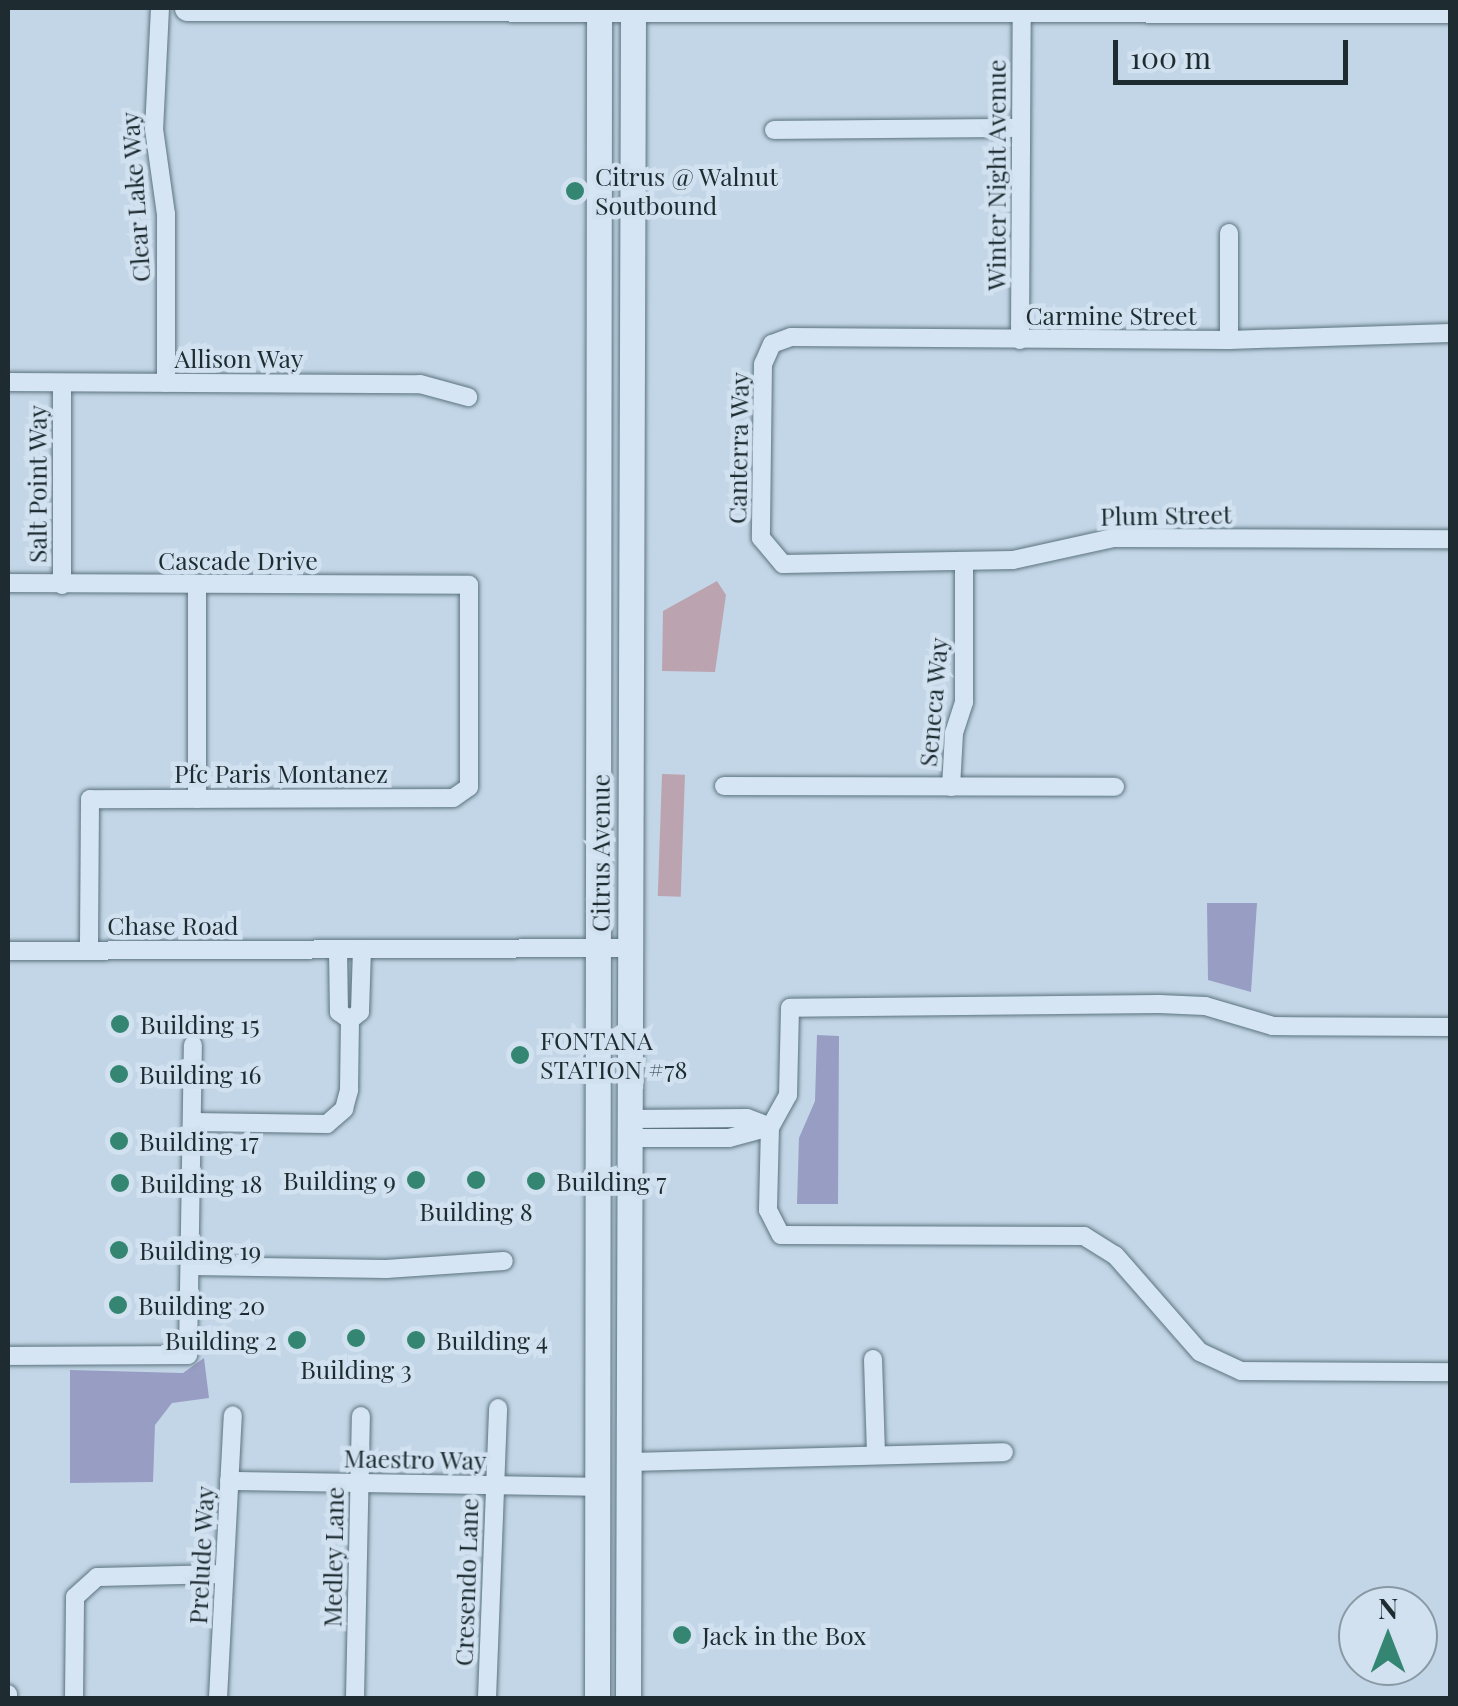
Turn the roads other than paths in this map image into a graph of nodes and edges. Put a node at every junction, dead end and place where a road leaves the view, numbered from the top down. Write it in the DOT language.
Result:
graph roads {
  1 [pos="160,8"];
  2 [pos="187,8"];
  3 [pos="600,9"];
  4 [pos="632,9"];
  5 [pos="1450,10"];
  6 [pos="1022,11"];
  7 [pos="1021,128"];
  8 [pos="774,130"];
  9 [pos="1229,233"];
  10 [pos="1450,333"];
  11 [pos="1020,340"];
  12 [pos="1229,340"];
  13 [pos="772,344"];
  14 [pos="8,382"];
  15 [pos="62,382"];
  16 [pos="166,383"];
  17 [pos="468,397"];
  18 [pos="1450,539"];
  19 [pos="769,553"];
  20 [pos="964,562"];
  21 [pos="8,582"];
  22 [pos="62,584"];
  23 [pos="197,585"];
  24 [pos="724,786"];
  25 [pos="469,787"];
  26 [pos="951,787"];
  27 [pos="1116,787"];
  28 [pos="197,798"];
  29 [pos="599,948"];
  30 [pos="630,948"];
  31 [pos="338,950"];
  32 [pos="362,950"];
  33 [pos="8,951"];
  34 [pos="89,951"];
  35 [pos="350,1026"];
  36 [pos="1450,1028"];
  37 [pos="193,1045"];
  38 [pos="193,1122"];
  39 [pos="770,1126"];
  40 [pos="630,1128"];
  41 [pos="504,1261"];
  42 [pos="192,1266"];
  43 [pos="8,1356"];
  44 [pos="873,1358"];
  45 [pos="1450,1372"];
  46 [pos="498,1408"];
  47 [pos="233,1415"];
  48 [pos="361,1416"];
  49 [pos="1004,1452"];
  50 [pos="876,1455"];
  51 [pos="630,1462"];
  52 [pos="230,1481"];
  53 [pos="360,1482"];
  54 [pos="496,1485"];
  55 [pos="599,1487"];
  56 [pos="224,1574"];
  57 [pos="74,1698"];
  58 [pos="218,1698"];
  59 [pos="355,1698"];
  60 [pos="487,1698"];
  61 [pos="598,1698"];
  62 [pos="628,1698"];
  1 -- 16 [label="street, Clear Lake Way"];
  2 -- 3 [label="main road"];
  3 -- 4 [label="main road"];
  3 -- 29 [label="main road, Citrus Avenue"];
  4 -- 6 [label="main road"];
  4 -- 30 [label="main road, Citrus Avenue"];
  5 -- 6 [label="main road"];
  6 -- 7 [label="street, Winter Night Avenue"];
  7 -- 8 [label="street"];
  7 -- 11 [label="street, Winter Night Avenue"];
  9 -- 12 [label="street"];
  10 -- 12 [label="street, Carmine Street"];
  11 -- 12 [label="street, Carmine Street"];
  11 -- 13 [label="street, Carmine Street"];
  13 -- 19 [label="street, Canterra Way"];
  14 -- 15 [label="street, Allison Way"];
  15 -- 16 [label="street, Allison Way"];
  15 -- 22 [label="street, Salt Point Way"];
  16 -- 17 [label="street, Allison Way"];
  18 -- 20 [label="street, Plum Street"];
  19 -- 20 [label="street, Plum Street"];
  20 -- 26 [label="street, Seneca Way"];
  21 -- 22 [label="street, Cascade Drive"];
  22 -- 23 [label="street, Cascade Drive"];
  23 -- 25 [label="street, Cascade Drive"];
  23 -- 28 [label="street"];
  24 -- 26 [label="street"];
  25 -- 28 [label="street, Pfc Paris Montanez"];
  26 -- 27 [label="street"];
  28 -- 34 [label="street, Pfc Paris Montanez"];
  29 -- 30 [label="street, Chase Road"];
  29 -- 32 [label="street, Chase Road"];
  29 -- 55 [label="main road, Citrus Avenue"];
  30 -- 40 [label="main road, Citrus Avenue"];
  31 -- 32 [label="street, Chase Road"];
  31 -- 34 [label="street, Chase Road"];
  31 -- 35 [label="street"];
  32 -- 35 [label="street"];
  33 -- 34 [label="street, Chase Road"];
  35 -- 38 [label="street"];
  36 -- 39 [label="street"];
  37 -- 38 [label="street"];
  38 -- 42 [label="street"];
  39 -- 40 [label="street"];
  39 -- 45 [label="street"];
  40 -- 51 [label="main road, Citrus Avenue"];
  41 -- 42 [label="street"];
  42 -- 43 [label="street"];
  44 -- 50 [label="street"];
  46 -- 54 [label="street, Cresendo Lane"];
  47 -- 52 [label="street, Prelude Way"];
  48 -- 53 [label="street, Medley Lane"];
  49 -- 50 [label="street"];
  50 -- 51 [label="street"];
  51 -- 62 [label="main road, Citrus Avenue"];
  52 -- 53 [label="street, Maestro Way"];
  52 -- 56 [label="street, Prelude Way"];
  53 -- 54 [label="street, Maestro Way"];
  53 -- 59 [label="street, Medley Lane"];
  54 -- 55 [label="street, Maestro Way"];
  54 -- 60 [label="street, Cresendo Lane"];
  55 -- 61 [label="main road, Citrus Avenue"];
  56 -- 57 [label="street"];
  56 -- 58 [label="street, Prelude Way"];
}
